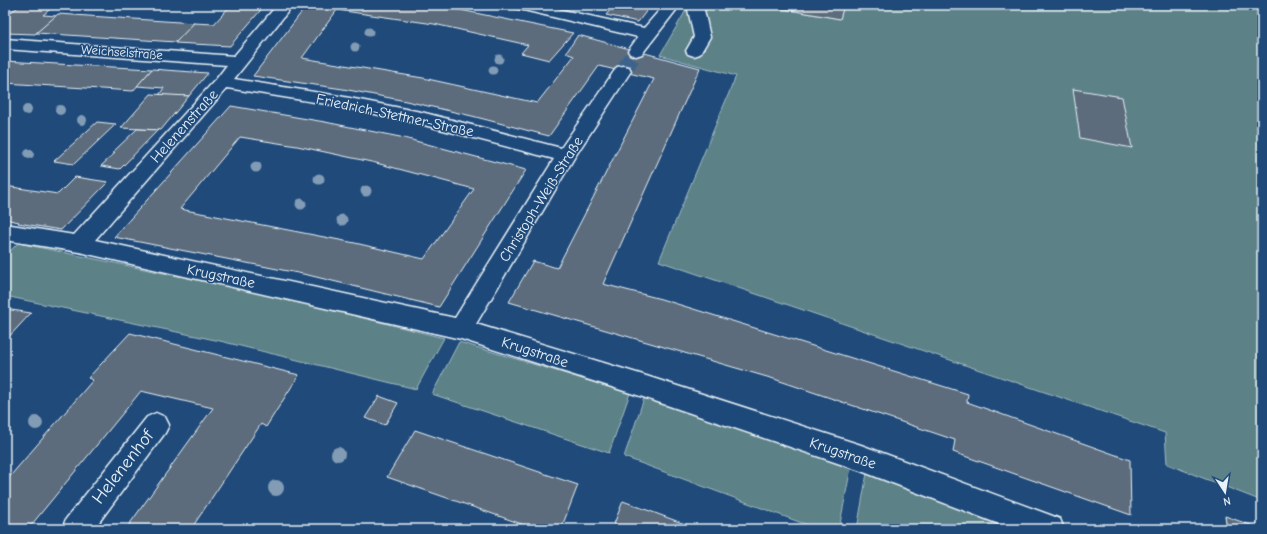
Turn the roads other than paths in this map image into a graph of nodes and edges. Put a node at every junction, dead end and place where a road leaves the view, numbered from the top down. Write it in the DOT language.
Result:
graph roads {
  1 [pos="285,5"];
  2 [pos="520,5"];
  3 [pos="672,5"];
  4 [pos="695,5"];
  5 [pos="648,34"];
  6 [pos="5,44"];
  7 [pos="636,51"];
  8 [pos="694,51"];
  9 [pos="238,61"];
  10 [pos="623,71"];
  11 [pos="223,82"];
  12 [pos="566,156"];
  13 [pos="5,232"];
  14 [pos="79,244"];
  15 [pos="461,329"];
  16 [pos="156,425"];
  17 [pos="76,529"];
  18 [pos="1050,529"];
  1 -- 9 [label="street, Helenenstraße"];
  2 -- 5 [label="street"];
  3 -- 5 [label="street"];
  4 -- 8 [label="street"];
  5 -- 7 [label="street"];
  6 -- 9 [label="street, Weichselstraße"];
  9 -- 11 [label="street, Helenenstraße"];
  10 -- 12 [label="street, Christoph-Weiß-Straße"];
  11 -- 12 [label="street, Friedrich-Stettner-Straße"];
  11 -- 14 [label="street, Helenenstraße"];
  12 -- 15 [label="street, Christoph-Weiß-Straße"];
  13 -- 14 [label="street, Krugstraße"];
  14 -- 15 [label="street, Krugstraße"];
  15 -- 18 [label="street, Krugstraße"];
  16 -- 17 [label="street, Helenenhof"];
}
